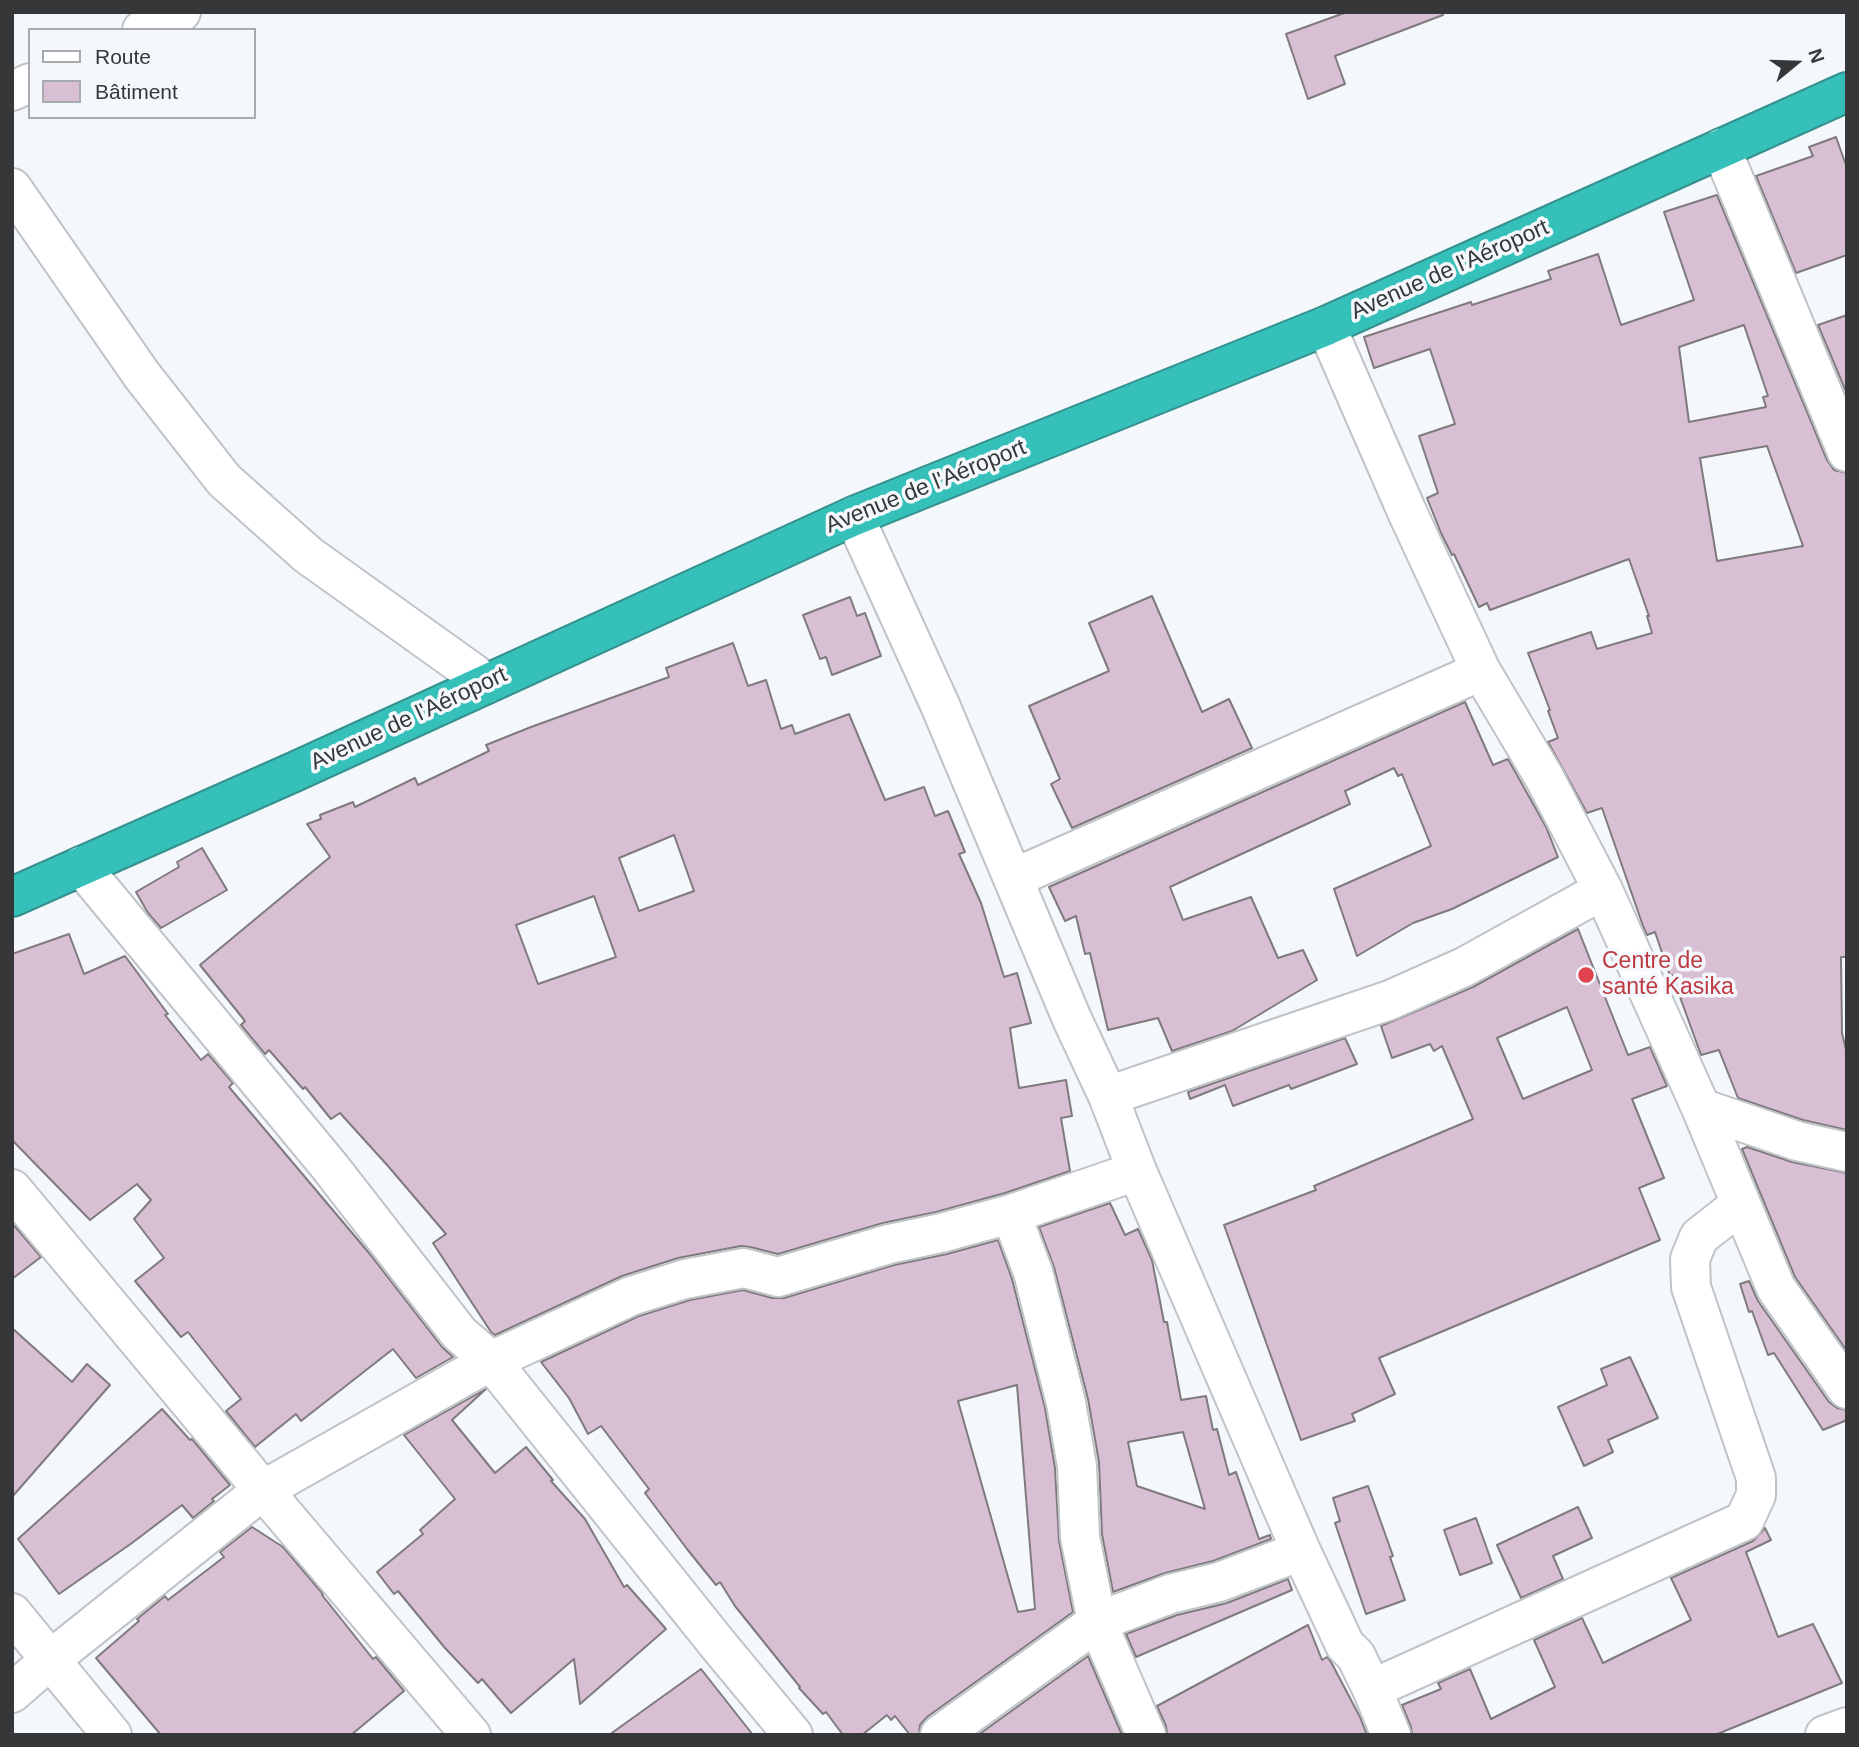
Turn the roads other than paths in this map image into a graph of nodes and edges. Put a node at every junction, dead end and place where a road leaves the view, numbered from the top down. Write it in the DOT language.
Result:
graph roads {
  1 [pos="181,12"];
  2 [pos="146,28"];
  3 [pos="28,84"];
  4 [pos="12,91"];
  5 [pos="1847,92"];
  6 [pos="1721,148"];
  7 [pos="12,188"];
  8 [pos="1326,326"];
  9 [pos="1847,452"];
  10 [pos="853,516"];
  11 [pos="1481,671"];
  12 [pos="486,684"];
  13 [pos="81,866"];
  14 [pos="1014,878"];
  15 [pos="1603,890"];
  16 [pos="12,897"];
  17 [pos="1108,1096"];
  18 [pos="1701,1108"];
  19 [pos="1847,1152"];
  20 [pos="1137,1171"];
  21 [pos="12,1189"];
  22 [pos="1741,1204"];
  23 [pos="1012,1214"];
  24 [pos="491,1361"];
  25 [pos="1847,1389"];
  26 [pos="263,1490"];
  27 [pos="1301,1551"];
  28 [pos="12,1613"];
  29 [pos="1097,1622"];
  30 [pos="50,1660"];
  31 [pos="1372,1689"];
  32 [pos="12,1693"];
  33 [pos="1847,1727"];
  34 [pos="111,1735"];
  35 [pos="471,1735"];
  36 [pos="793,1735"];
  37 [pos="940,1735"];
  38 [pos="1146,1735"];
  39 [pos="1391,1735"];
  40 [pos="1825,1735"];
  1 -- 2 [label="street"];
  3 -- 4 [label="street"];
  5 -- 6 [label="highway, Avenue de l'Aéroport"];
  6 -- 8 [label="highway, Avenue de l'Aéroport"];
  6 -- 9 [label="street"];
  7 -- 12 [label="street"];
  8 -- 10 [label="highway, Avenue de l'Aéroport"];
  8 -- 11 [label="street"];
  10 -- 12 [label="highway, Avenue de l'Aéroport"];
  10 -- 14 [label="street"];
  11 -- 14 [label="street"];
  11 -- 15 [label="street"];
  12 -- 13 [label="highway, Avenue de l'Aéroport"];
  13 -- 16 [label="highway, Avenue de l'Aéroport"];
  13 -- 24 [label="street"];
  14 -- 17 [label="street"];
  15 -- 17 [label="street"];
  15 -- 18 [label="street"];
  17 -- 20 [label="street"];
  18 -- 19 [label="street"];
  18 -- 22 [label="street"];
  20 -- 23 [label="street"];
  20 -- 27 [label="street"];
  21 -- 26 [label="street"];
  22 -- 25 [label="street"];
  22 -- 31 [label="street"];
  23 -- 24 [label="street"];
  23 -- 29 [label="street"];
  24 -- 26 [label="street"];
  24 -- 36 [label="street"];
  26 -- 30 [label="street"];
  26 -- 35 [label="street"];
  27 -- 29 [label="street"];
  27 -- 31 [label="street"];
  28 -- 30 [label="street"];
  29 -- 37 [label="street"];
  29 -- 38 [label="street"];
  30 -- 32 [label="street"];
  30 -- 34 [label="street"];
  31 -- 39 [label="street"];
  33 -- 40 [label="street"];
}
